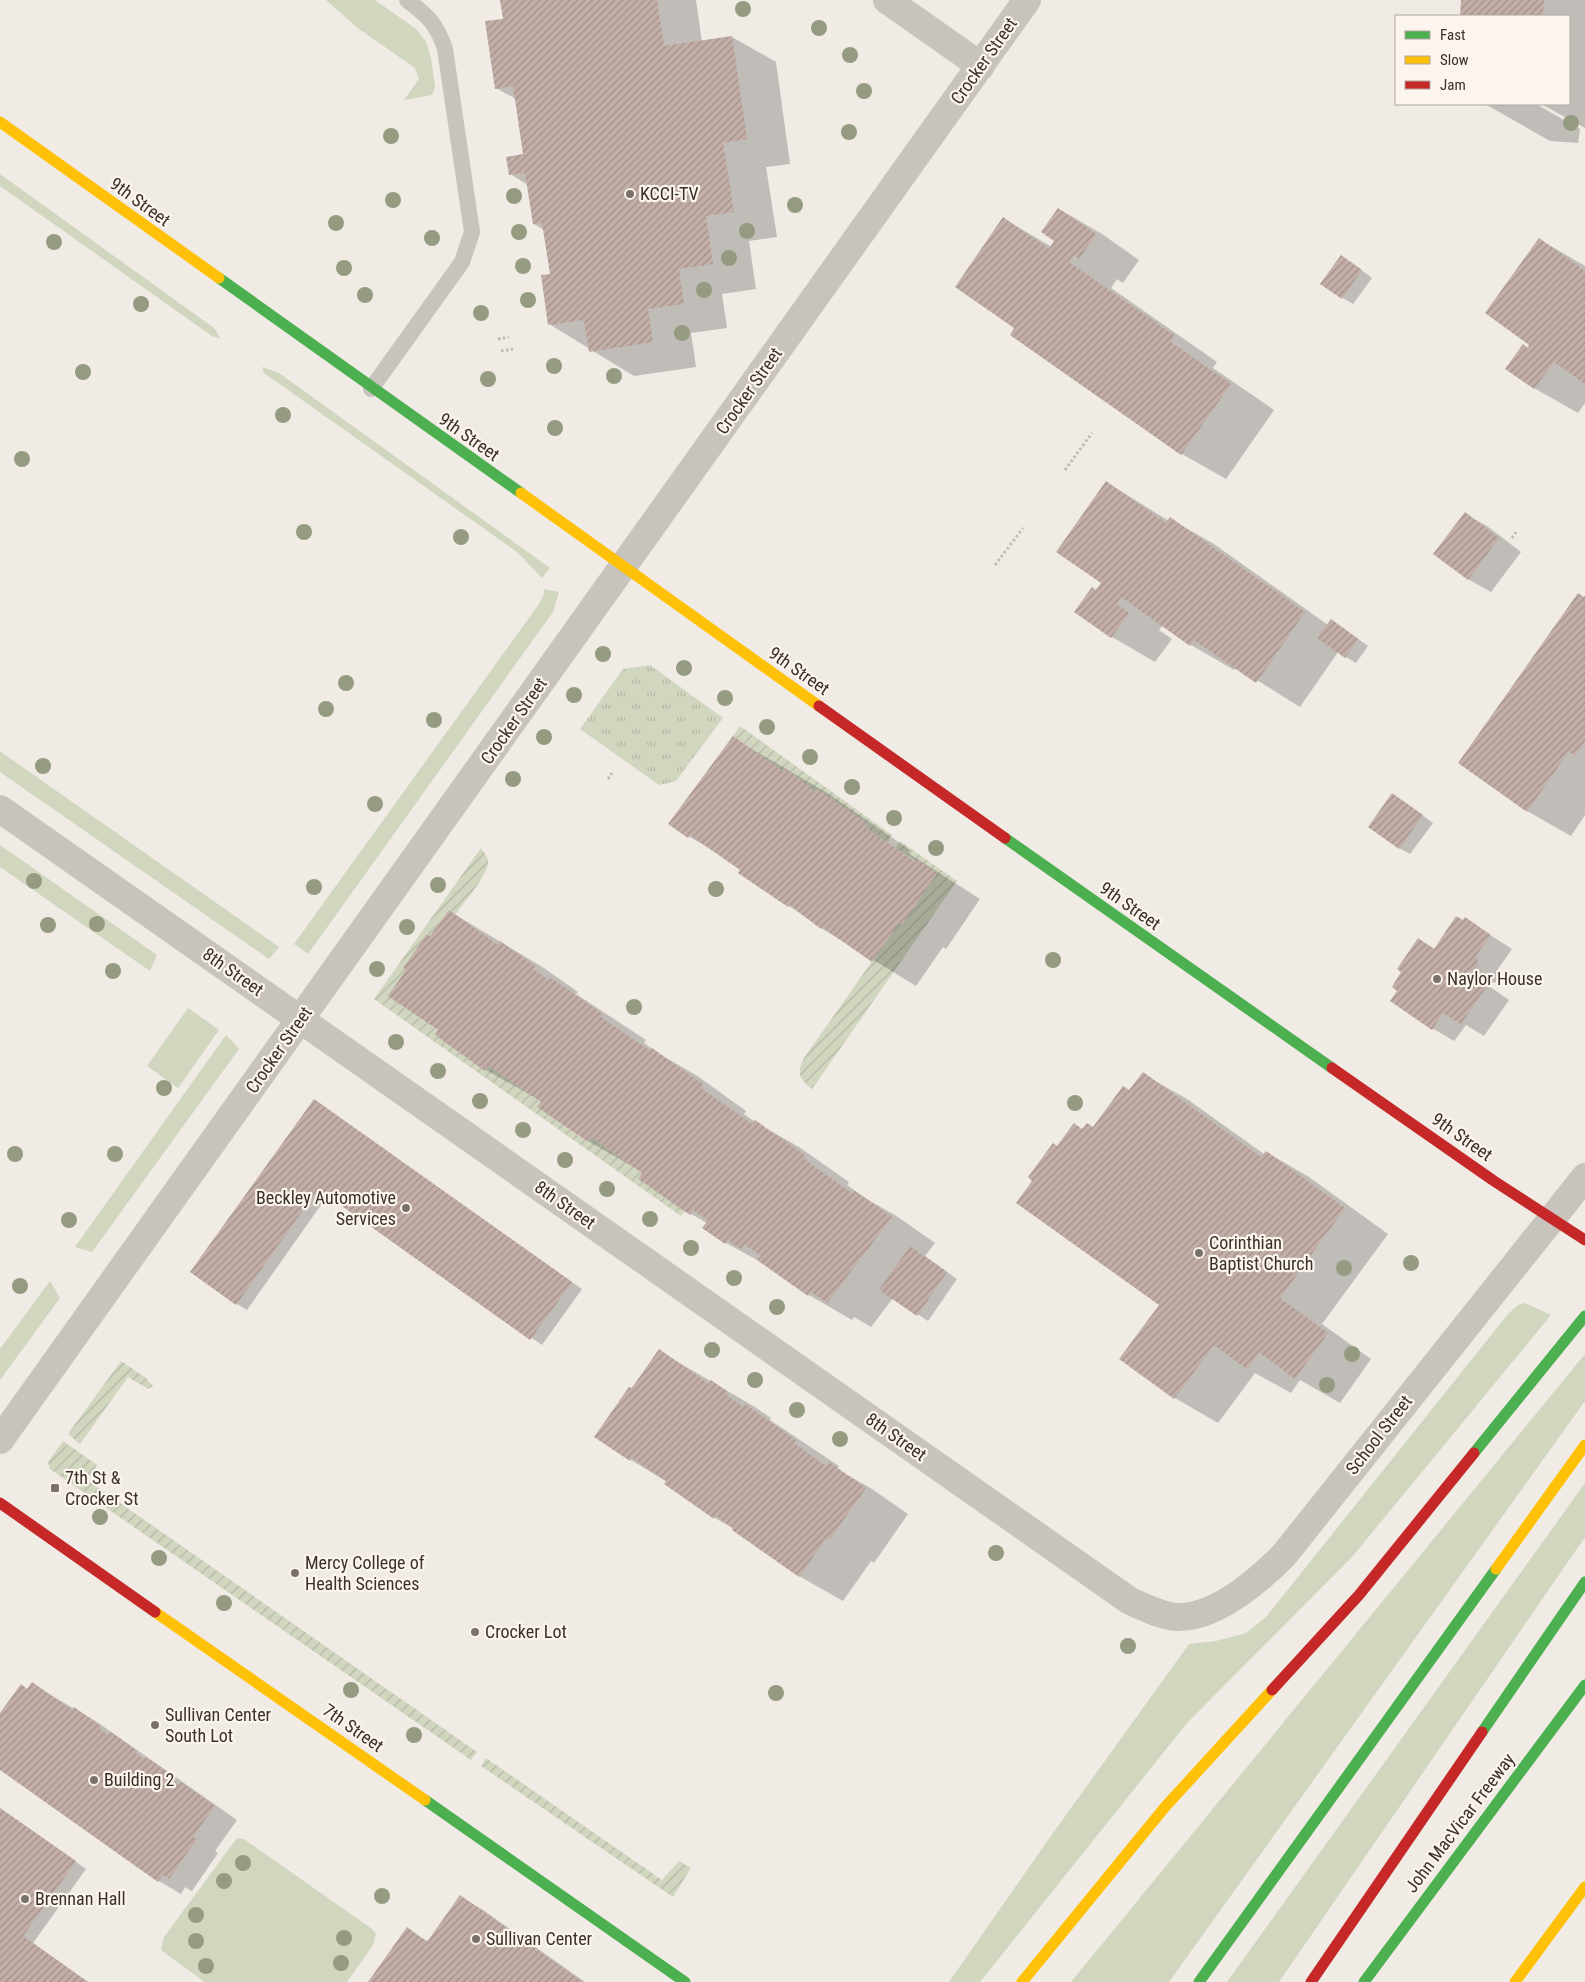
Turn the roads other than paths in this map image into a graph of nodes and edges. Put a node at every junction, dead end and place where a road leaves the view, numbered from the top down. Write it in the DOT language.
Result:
graph roads {
  1 [pos="406,0"];
  2 [pos="887,0"];
  3 [pos="1027,0"];
  4 [pos="981,66"];
  5 [pos="0,122"];
  6 [pos="371,389"];
  7 [pos="623,568"];
  8 [pos="0,809"];
  9 [pos="301,1020"];
  10 [pos="1585,1177"];
  11 [pos="1552,1219"];
  12 [pos="1585,1240"];
  13 [pos="1585,1316"];
  14 [pos="0,1440"];
  15 [pos="1585,1445"];
  16 [pos="0,1503"];
  17 [pos="1585,1582"];
  18 [pos="1130,1600"];
  19 [pos="1585,1685"];
  20 [pos="1585,1887"];
  21 [pos="686,1982"];
  22 [pos="1022,1982"];
  23 [pos="1200,1982"];
  24 [pos="1312,1982"];
  25 [pos="1364,1982"];
  26 [pos="1515,1982"];
  1 -- 6 [label="lane"];
  2 -- 4 [label="street"];
  3 -- 4 [label="street, Crocker Street"];
  4 -- 7 [label="street, Crocker Street"];
  5 -- 6 [label="main road, 9th Street"];
  6 -- 7 [label="main road, 9th Street"];
  7 -- 9 [label="street, Crocker Street"];
  7 -- 11 [label="main road, 9th Street"];
  8 -- 9 [label="street, 8th Street"];
  9 -- 14 [label="street, Crocker Street"];
  9 -- 18 [label="street, 8th Street"];
  10 -- 11 [label="street, School Street"];
  11 -- 12 [label="main road, 9th Street"];
  11 -- 18 [label="street, School Street"];
  13 -- 22 [label="main road"];
  15 -- 23 [label="main road"];
  16 -- 21 [label="main road, 7th Street"];
  17 -- 24 [label="main road"];
  19 -- 25 [label="main road, John MacVicar Freeway"];
  20 -- 26 [label="main road"];
}
